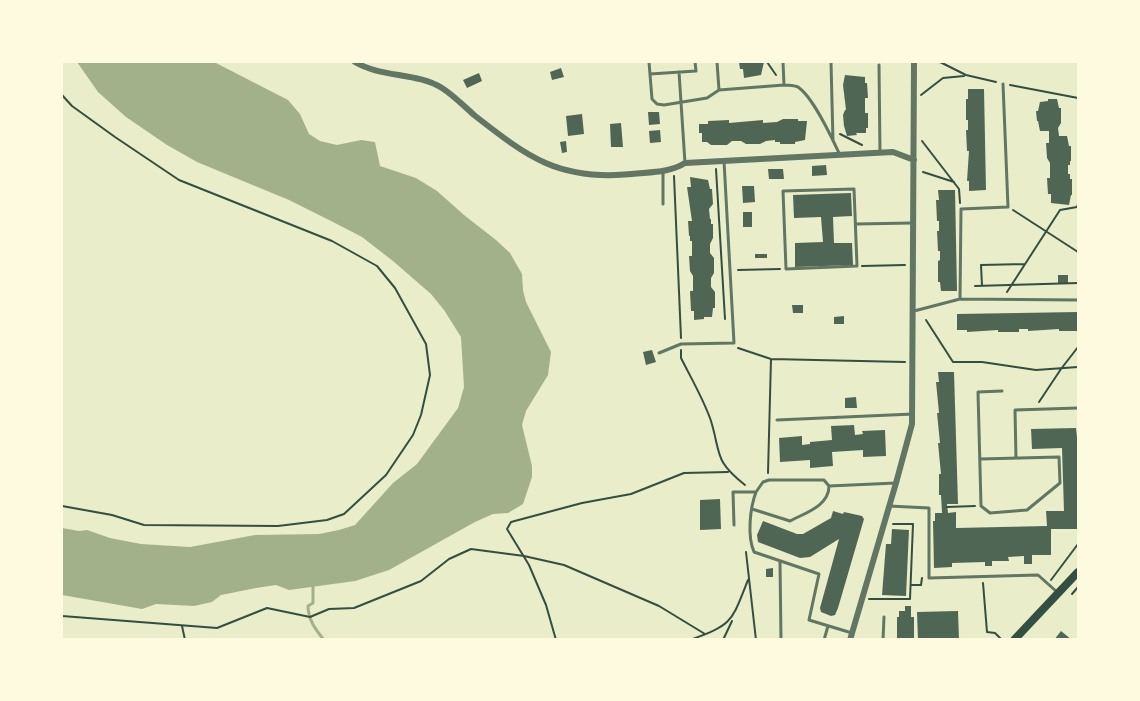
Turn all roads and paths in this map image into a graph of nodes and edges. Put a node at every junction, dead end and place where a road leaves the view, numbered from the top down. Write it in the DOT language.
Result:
graph roads {
  1 [pos="355,62"];
  2 [pos="649,62"];
  3 [pos="695,62"];
  4 [pos="717,62"];
  5 [pos="766,62"];
  6 [pos="783,62"];
  7 [pos="831,62"];
  8 [pos="914,62"];
  9 [pos="879,64"];
  10 [pos="679,72"];
  11 [pos="650,74"];
  12 [pos="966,75"];
  13 [pos="1003,84"];
  14 [pos="784,85"];
  15 [pos="719,90"];
  16 [pos="62,95"];
  17 [pos="914,100"];
  18 [pos="681,102"];
  19 [pos="914,129"];
  20 [pos="833,133"];
  21 [pos="834,142"];
  22 [pos="877,153"];
  23 [pos="839,155"];
  24 [pos="914,160"];
  25 [pos="724,161"];
  26 [pos="716,162"];
  27 [pos="685,163"];
  28 [pos="914,169"];
  29 [pos="674,170"];
  30 [pos="663,171"];
  31 [pos="954,182"];
  32 [pos="663,204"];
  33 [pos="1078,204"];
  34 [pos="1008,207"];
  35 [pos="961,209"];
  36 [pos="914,222"];
  37 [pos="855,224"];
  38 [pos="1045,232"];
  39 [pos="1078,252"];
  40 [pos="1025,264"];
  41 [pos="914,265"];
  42 [pos="857,266"];
  43 [pos="786,269"];
  44 [pos="722,271"];
  45 [pos="730,271"];
  46 [pos="1078,283"];
  47 [pos="1011,285"];
  48 [pos="975,286"];
  49 [pos="982,286"];
  50 [pos="960,299"];
  51 [pos="1004,300"];
  52 [pos="1078,300"];
  53 [pos="913,312"];
  54 [pos="926,320"];
  55 [pos="727,325"];
  56 [pos="734,343"];
  57 [pos="681,344"];
  58 [pos="1078,347"];
  59 [pos="659,352"];
  60 [pos="771,359"];
  61 [pos="905,362"];
  62 [pos="1078,367"];
  63 [pos="1061,369"];
  64 [pos="1002,392"];
  65 [pos="1078,408"];
  66 [pos="1034,410"];
  67 [pos="913,414"];
  68 [pos="777,420"];
  69 [pos="1016,458"];
  70 [pos="980,459"];
  71 [pos="728,472"];
  72 [pos="768,475"];
  73 [pos="740,481"];
  74 [pos="896,483"];
  75 [pos="829,486"];
  76 [pos="756,492"];
  77 [pos="62,506"];
  78 [pos="889,506"];
  79 [pos="981,506"];
  80 [pos="947,507"];
  81 [pos="752,509"];
  82 [pos="904,524"];
  83 [pos="734,525"];
  84 [pos="912,530"];
  85 [pos="929,530"];
  86 [pos="1078,544"];
  87 [pos="524,556"];
  88 [pos="780,562"];
  89 [pos="1078,572"];
  90 [pos="983,577"];
  91 [pos="748,578"];
  92 [pos="929,578"];
  93 [pos="1048,584"];
  94 [pos="910,585"];
  95 [pos="1058,593"];
  96 [pos="869,599"];
  97 [pos="62,616"];
  98 [pos="884,617"];
  99 [pos="733,618"];
  100 [pos="182,626"];
  101 [pos="828,626"];
  102 [pos="705,634"];
  103 [pos="851,636"];
  104 [pos="185,639"];
  105 [pos="556,639"];
  106 [pos="690,639"];
  107 [pos="723,639"];
  108 [pos="781,639"];
  109 [pos="824,639"];
  110 [pos="883,639"];
  111 [pos="1002,639"];
  112 [pos="1014,639"];
  1 -- 30 [label="street"];
  2 -- 11 [label="lane"];
  3 -- 10 [label="lane"];
  4 -- 15 [label="lane"];
  5 -- 14 [label="path"];
  6 -- 14 [label="lane"];
  7 -- 20 [label="lane"];
  8 -- 17 [label="street"];
  9 -- 22 [label="lane"];
  10 -- 11 [label="lane"];
  10 -- 18 [label="lane"];
  11 -- 18 [label="lane"];
  12 -- 17 [label="path"];
  13 -- 34 [label="lane"];
  14 -- 15 [label="lane"];
  14 -- 21 [label="lane"];
  15 -- 18 [label="lane"];
  16 -- 77 [label="path"];
  17 -- 19 [label="street"];
  18 -- 27 [label="lane"];
  19 -- 24 [label="street"];
  19 -- 31 [label="path"];
  20 -- 21 [label="lane"];
  20 -- 22 [label="path"];
  21 -- 23 [label="lane"];
  22 -- 23 [label="street"];
  22 -- 24 [label="street"];
  23 -- 25 [label="street"];
  24 -- 28 [label="street"];
  25 -- 26 [label="street"];
  25 -- 45 [label="lane"];
  26 -- 27 [label="street"];
  26 -- 44 [label="path"];
  27 -- 29 [label="street"];
  28 -- 31 [label="path"];
  28 -- 36 [label="street"];
  29 -- 30 [label="street"];
  29 -- 57 [label="path"];
  30 -- 32 [label="lane"];
  31 -- 35 [label="path"];
  33 -- 38 [label="path"];
  34 -- 35 [label="lane"];
  34 -- 38 [label="path"];
  35 -- 50 [label="lane"];
  36 -- 37 [label="lane"];
  36 -- 41 [label="street"];
  37 -- 42 [label="lane"];
  37 -- 43 [label="lane"];
  38 -- 39 [label="path"];
  38 -- 40 [label="path"];
  40 -- 47 [label="path"];
  40 -- 49 [label="path"];
  41 -- 42 [label="path"];
  41 -- 53 [label="street"];
  42 -- 43 [label="lane"];
  43 -- 45 [label="path"];
  44 -- 45 [label="path"];
  44 -- 55 [label="path"];
  45 -- 56 [label="lane"];
  46 -- 47 [label="path"];
  47 -- 49 [label="path"];
  47 -- 51 [label="path"];
  48 -- 49 [label="path"];
  50 -- 51 [label="lane"];
  50 -- 53 [label="lane"];
  51 -- 52 [label="lane"];
  53 -- 67 [label="street"];
  54 -- 63 [label="path"];
  56 -- 57 [label="lane"];
  56 -- 60 [label="path"];
  57 -- 59 [label="lane"];
  57 -- 71 [label="path"];
  58 -- 63 [label="path"];
  60 -- 61 [label="path"];
  60 -- 72 [label="path"];
  62 -- 63 [label="path"];
  63 -- 66 [label="path"];
  64 -- 70 [label="lane"];
  65 -- 66 [label="lane"];
  66 -- 69 [label="lane"];
  67 -- 68 [label="lane"];
  67 -- 74 [label="street"];
  69 -- 70 [label="lane"];
  69 -- 79 [label="lane"];
  70 -- 79 [label="lane"];
  71 -- 73 [label="path"];
  71 -- 87 [label="path"];
  74 -- 75 [label="lane"];
  74 -- 78 [label="street"];
  75 -- 76 [label="lane"];
  75 -- 81 [label="lane"];
  76 -- 81 [label="lane"];
  76 -- 83 [label="lane"];
  78 -- 85 [label="lane"];
  78 -- 103 [label="street"];
  79 -- 80 [label="path"];
  81 -- 88 [label="lane"];
  82 -- 84 [label="path"];
  84 -- 85 [label="path"];
  84 -- 94 [label="path"];
  85 -- 92 [label="lane"];
  86 -- 93 [label="path"];
  87 -- 100 [label="path"];
  87 -- 102 [label="path"];
  87 -- 105 [label="path"];
  88 -- 101 [label="lane"];
  88 -- 108 [label="lane"];
  89 -- 95 [label="main road"];
  90 -- 92 [label="lane"];
  90 -- 93 [label="lane"];
  90 -- 111 [label="path"];
  91 -- 99 [label="path"];
  92 -- 94 [label="path"];
  93 -- 95 [label="lane"];
  94 -- 96 [label="path"];
  95 -- 112 [label="main road"];
  97 -- 100 [label="path"];
  98 -- 110 [label="lane"];
  99 -- 102 [label="path"];
  99 -- 107 [label="path"];
  100 -- 104 [label="path"];
  101 -- 103 [label="lane"];
  101 -- 109 [label="lane"];
  102 -- 106 [label="path"];
}
